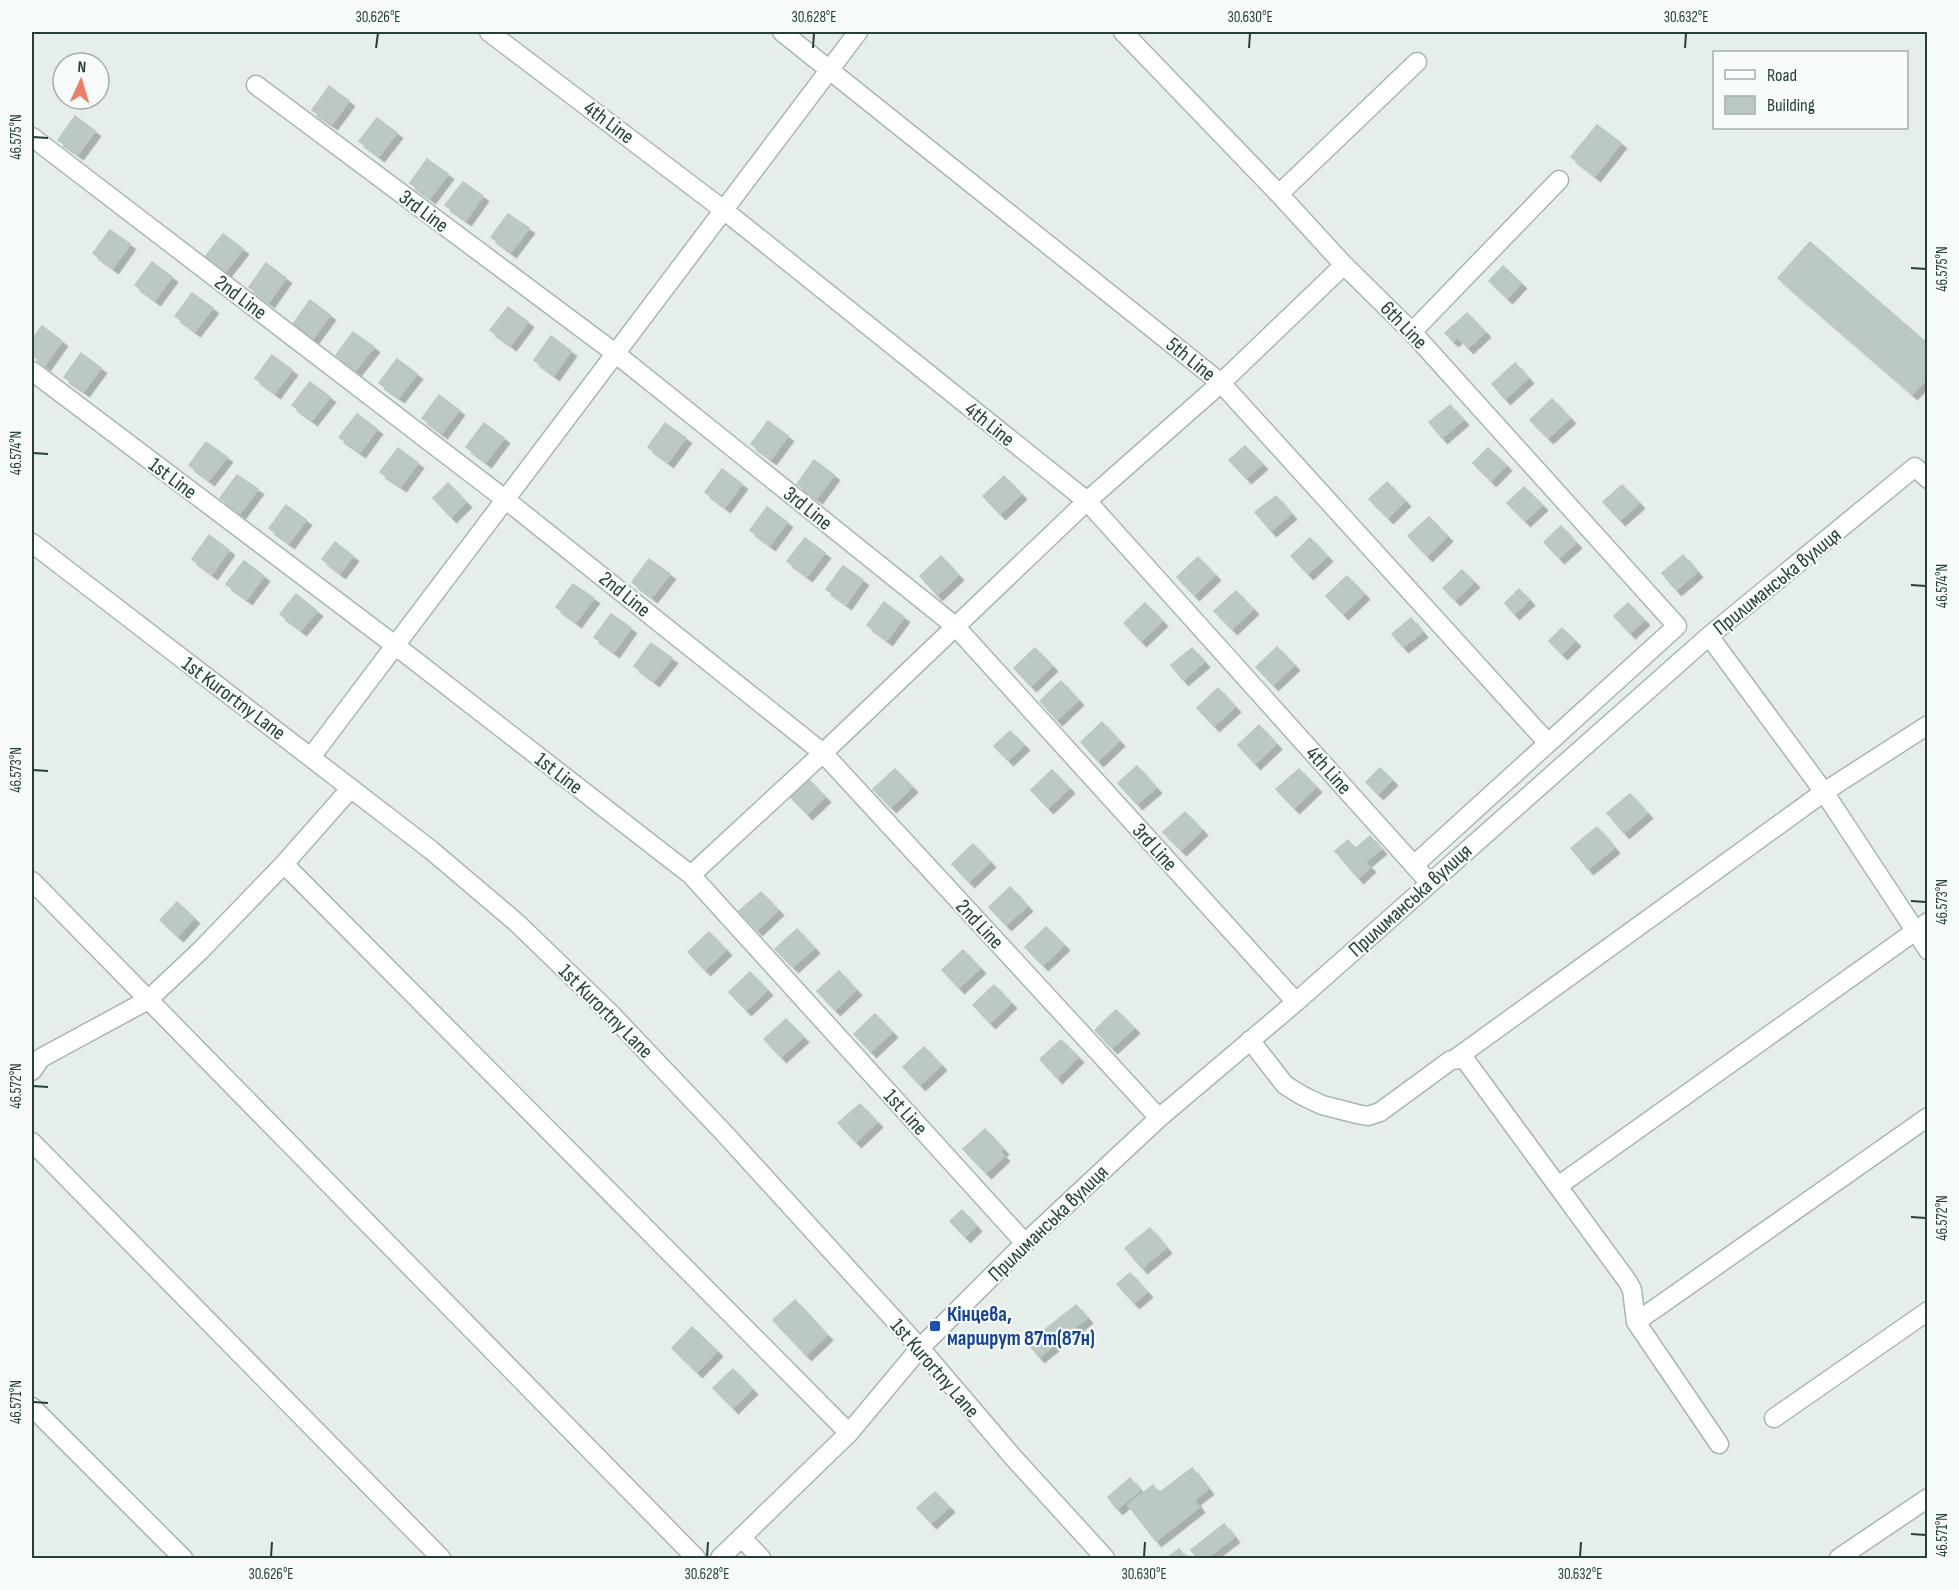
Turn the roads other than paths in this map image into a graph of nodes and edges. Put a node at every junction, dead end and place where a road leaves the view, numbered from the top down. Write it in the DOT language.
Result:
graph roads {
  1 [pos="489,32"];
  2 [pos="782,32"];
  3 [pos="858,32"];
  4 [pos="1123,32"];
  5 [pos="1417,62"];
  6 [pos="830,68"];
  7 [pos="256,86"];
  8 [pos="32,136"];
  9 [pos="1559,180"];
  10 [pos="1280,194"];
  11 [pos="725,211"];
  12 [pos="1344,265"];
  13 [pos="1412,332"];
  14 [pos="615,353"];
  15 [pos="32,370"];
  16 [pos="1221,383"];
  17 [pos="1921,473"];
  18 [pos="506,500"];
  19 [pos="1087,501"];
  20 [pos="32,543"];
  21 [pos="955,626"];
  22 [pos="1709,636"];
  23 [pos="396,646"];
  24 [pos="1928,725"];
  25 [pos="1547,742"];
  26 [pos="823,753"];
  27 [pos="311,758"];
  28 [pos="351,788"];
  29 [pos="1824,792"];
  30 [pos="284,864"];
  31 [pos="1414,865"];
  32 [pos="691,875"];
  33 [pos="32,881"];
  34 [pos="1429,882"];
  35 [pos="1921,926"];
  36 [pos="1928,950"];
  37 [pos="148,1000"];
  38 [pos="1296,1002"];
  39 [pos="1250,1040"];
  40 [pos="1455,1059"];
  41 [pos="32,1071"];
  42 [pos="1928,1117"];
  43 [pos="1159,1118"];
  44 [pos="32,1142"];
  45 [pos="1558,1186"];
  46 [pos="1025,1243"];
  47 [pos="1928,1311"];
  48 [pos="1636,1322"];
  49 [pos="920,1348"];
  50 [pos="32,1407"];
  51 [pos="1774,1418"];
  52 [pos="849,1433"];
  53 [pos="1719,1444"];
  54 [pos="1928,1498"];
  55 [pos="742,1538"];
  56 [pos="183,1558"];
  57 [pos="441,1558"];
  58 [pos="696,1558"];
  59 [pos="720,1558"];
  60 [pos="761,1558"];
  61 [pos="1105,1558"];
  62 [pos="1839,1558"];
  1 -- 11 [label="street, 4th Line"];
  2 -- 6 [label="street, 5th Line"];
  3 -- 6 [label="street"];
  4 -- 10 [label="street, 6th Line"];
  5 -- 10 [label="street"];
  6 -- 11 [label="street"];
  6 -- 16 [label="street, 5th Line"];
  7 -- 14 [label="street, 3rd Line"];
  8 -- 18 [label="street, 2nd Line"];
  9 -- 13 [label="street"];
  10 -- 12 [label="street, 6th Line"];
  11 -- 14 [label="street"];
  11 -- 19 [label="street, 4th Line"];
  12 -- 13 [label="street, 6th Line"];
  12 -- 16 [label="street"];
  13 -- 25 [label="street, 6th Line"];
  14 -- 18 [label="street"];
  14 -- 21 [label="street, 3rd Line"];
  15 -- 23 [label="street, 1st Line"];
  16 -- 19 [label="street"];
  16 -- 25 [label="street, 5th Line"];
  17 -- 22 [label="street, Прилиманська вулиця"];
  18 -- 23 [label="street"];
  18 -- 26 [label="street, 2nd Line"];
  19 -- 21 [label="street"];
  19 -- 31 [label="street, 4th Line"];
  20 -- 27 [label="street, 1st Kurortny Lane"];
  21 -- 26 [label="street"];
  21 -- 38 [label="street, 3rd Line"];
  22 -- 29 [label="street"];
  22 -- 34 [label="street, Прилиманська вулиця"];
  23 -- 27 [label="street"];
  23 -- 32 [label="street, 1st Line"];
  24 -- 29 [label="street"];
  25 -- 31 [label="street"];
  26 -- 32 [label="street"];
  26 -- 43 [label="street, 2nd Line"];
  27 -- 28 [label="street, 1st Kurortny Lane"];
  28 -- 30 [label="street"];
  28 -- 49 [label="street, 1st Kurortny Lane"];
  29 -- 35 [label="street"];
  29 -- 40 [label="street"];
  30 -- 37 [label="street"];
  30 -- 52 [label="street"];
  31 -- 34 [label="street, 4th Line"];
  32 -- 46 [label="street, 1st Line"];
  33 -- 37 [label="street"];
  34 -- 38 [label="street, Прилиманська вулиця"];
  35 -- 36 [label="street"];
  35 -- 45 [label="street"];
  37 -- 41 [label="street"];
  37 -- 58 [label="street"];
  38 -- 39 [label="street, Прилиманська вулиця"];
  39 -- 40 [label="street"];
  39 -- 43 [label="street, Прилиманська вулиця"];
  40 -- 45 [label="street"];
  42 -- 48 [label="street"];
  43 -- 46 [label="street, Прилиманська вулиця"];
  44 -- 57 [label="street"];
  45 -- 48 [label="street"];
  46 -- 49 [label="street, Прилиманська вулиця"];
  47 -- 51 [label="street"];
  48 -- 53 [label="street"];
  49 -- 52 [label="street, Прилиманська вулиця"];
  49 -- 61 [label="street, 1st Kurortny Lane"];
  50 -- 56 [label="street"];
  52 -- 55 [label="street, Прилиманська вулиця"];
  54 -- 62 [label="street"];
  55 -- 59 [label="street, Прилиманська вулиця"];
  55 -- 60 [label="street"];
}
